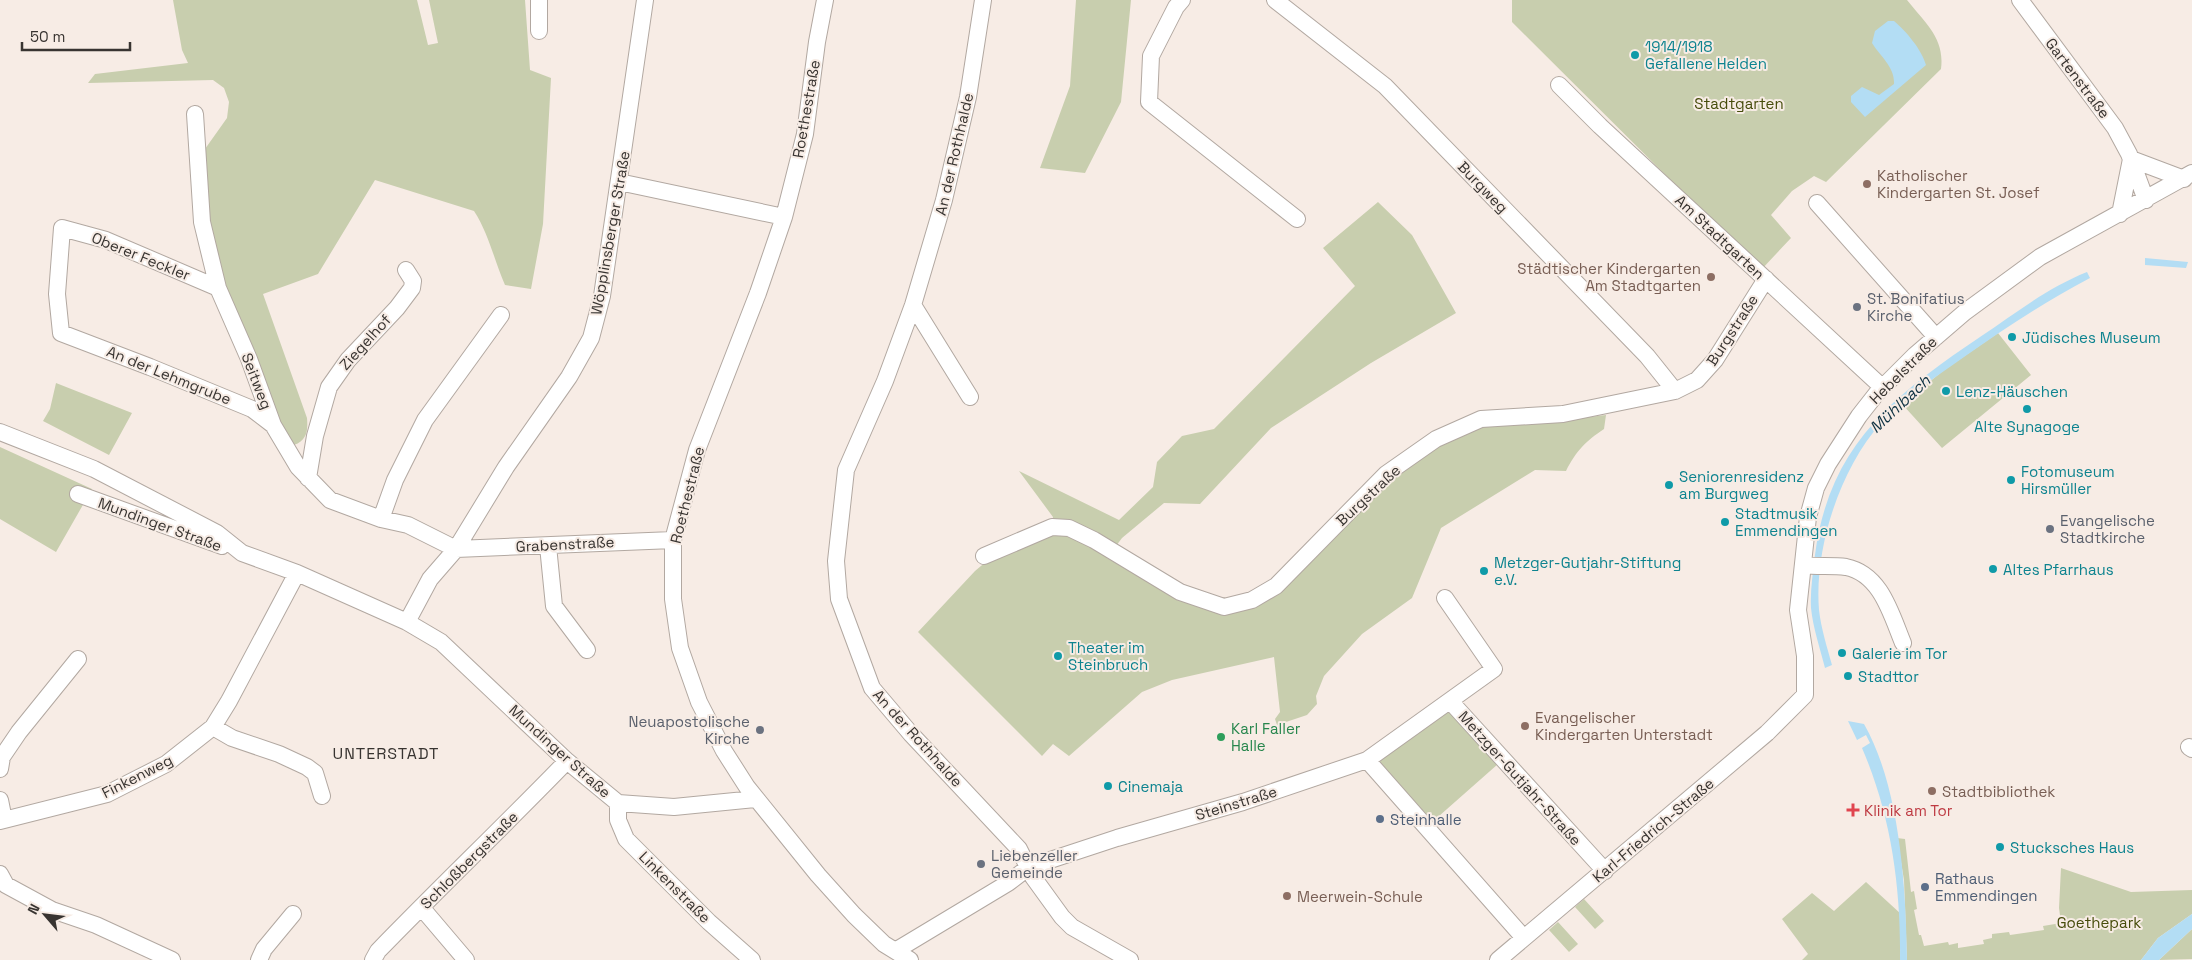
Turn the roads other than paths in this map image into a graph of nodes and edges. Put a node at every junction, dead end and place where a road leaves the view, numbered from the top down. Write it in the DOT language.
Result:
graph roads {
  1 [pos="539,0"];
  2 [pos="645,0"];
  3 [pos="825,0"];
  4 [pos="983,0"];
  5 [pos="1182,0"];
  6 [pos="1275,0"];
  7 [pos="2020,0"];
  8 [pos="540,31"];
  9 [pos="1559,85"];
  10 [pos="195,114"];
  11 [pos="2131,159"];
  12 [pos="2188,176"];
  13 [pos="619,182"];
  14 [pos="2146,200"];
  15 [pos="1817,203"];
  16 [pos="2120,214"];
  17 [pos="784,217"];
  18 [pos="1297,219"];
  19 [pos="406,270"];
  20 [pos="1766,279"];
  21 [pos="218,288"];
  22 [pos="913,305"];
  23 [pos="501,315"];
  24 [pos="61,333"];
  25 [pos="1936,337"];
  26 [pos="1882,387"];
  27 [pos="1675,391"];
  28 [pos="970,397"];
  29 [pos="273,425"];
  30 [pos="0,432"];
  31 [pos="308,478"];
  32 [pos="78,494"];
  33 [pos="380,519"];
  34 [pos="673,540"];
  35 [pos="548,546"];
  36 [pos="456,549"];
  37 [pos="242,553"];
  38 [pos="984,556"];
  39 [pos="1813,566"];
  40 [pos="296,573"];
  41 [pos="1444,598"];
  42 [pos="407,622"];
  43 [pos="1903,643"];
  44 [pos="587,650"];
  45 [pos="78,659"];
  46 [pos="1805,695"];
  47 [pos="1450,701"];
  48 [pos="213,727"];
  49 [pos="1367,760"];
  50 [pos="568,761"];
  51 [pos="0,769"];
  52 [pos="322,796"];
  53 [pos="0,800"];
  54 [pos="755,800"];
  55 [pos="618,803"];
  56 [pos="2,820"];
  57 [pos="1028,867"];
  58 [pos="1605,871"];
  59 [pos="0,874"];
  60 [pos="421,907"];
  61 [pos="293,914"];
  62 [pos="1524,938"];
  63 [pos="895,951"];
  64 [pos="172,960"];
  65 [pos="259,960"];
  66 [pos="373,960"];
  67 [pos="466,960"];
  68 [pos="752,960"];
  69 [pos="910,960"];
  70 [pos="1130,960"];
  71 [pos="1498,960"];
  1 -- 8 [label="street"];
  2 -- 13 [label="street, Wöpplinsberger Straße"];
  3 -- 17 [label="street, Roethestraße"];
  4 -- 22 [label="street, An der Rothhalde"];
  5 -- 18 [label="street"];
  6 -- 27 [label="street, Burgweg"];
  7 -- 11 [label="street, Gartenstraße"];
  9 -- 20 [label="street, Am Stadtgarten"];
  10 -- 21 [label="street, Seitweg"];
  11 -- 12 [label="street"];
  11 -- 14 [label="street, Gartenstraße"];
  11 -- 16 [label="street"];
  12 -- 14 [label="street, Hebelstraße"];
  13 -- 17 [label="street"];
  13 -- 36 [label="street, Wöpplinsberger Straße"];
  14 -- 16 [label="street, Hebelstraße"];
  15 -- 25 [label="street"];
  16 -- 25 [label="street, Hebelstraße"];
  17 -- 34 [label="street, Roethestraße"];
  19 -- 31 [label="street, Ziegelhof"];
  20 -- 26 [label="street, Am Stadtgarten"];
  20 -- 27 [label="street, Burgstraße"];
  21 -- 24 [label="street, Oberer Feckler"];
  21 -- 29 [label="street, Seitweg"];
  22 -- 28 [label="street"];
  22 -- 57 [label="street, An der Rothhalde"];
  23 -- 33 [label="street"];
  24 -- 29 [label="street, An der Lehmgrube"];
  25 -- 26 [label="street, Hebelstraße"];
  26 -- 39 [label="street, Hebelstraße"];
  27 -- 38 [label="street, Burgstraße"];
  29 -- 31 [label="street, Seitweg"];
  30 -- 37 [label="street, Mundinger Straße"];
  31 -- 33 [label="street, Seitweg"];
  32 -- 37 [label="street, Mundinger Straße"];
  33 -- 36 [label="street, Seitweg"];
  34 -- 35 [label="street, Grabenstraße"];
  34 -- 54 [label="street, Roethestraße"];
  35 -- 36 [label="street, Grabenstraße"];
  35 -- 44 [label="street"];
  36 -- 42 [label="street, Wöpplinsberger Straße"];
  37 -- 40 [label="street, Mundinger Straße"];
  39 -- 43 [label="street"];
  39 -- 46 [label="street, Hebelstraße"];
  40 -- 42 [label="street, Mundinger Straße"];
  40 -- 48 [label="street, Finkenweg"];
  41 -- 47 [label="street, Metzger-Gutjahr-Straße"];
  42 -- 50 [label="street, Mundinger Straße"];
  45 -- 51 [label="street"];
  46 -- 58 [label="street, Karl-Friedrich-Straße"];
  47 -- 49 [label="street, Steinstraße"];
  47 -- 58 [label="street, Metzger-Gutjahr-Straße"];
  48 -- 52 [label="street"];
  48 -- 56 [label="street, Finkenweg"];
  49 -- 57 [label="street, Steinstraße"];
  49 -- 62 [label="street"];
  50 -- 55 [label="street, Mundinger Straße"];
  50 -- 60 [label="street, Schloßbergstraße"];
  53 -- 56 [label="street"];
  54 -- 55 [label="street, Mundinger Straße"];
  54 -- 63 [label="street"];
  55 -- 68 [label="street, Linkenstraße"];
  57 -- 63 [label="street, Steinstraße"];
  57 -- 70 [label="street, An der Rothhalde"];
  58 -- 62 [label="street, Karl-Friedrich-Straße"];
  59 -- 64 [label="street"];
  60 -- 66 [label="street, Schloßbergstraße"];
  60 -- 67 [label="street"];
  61 -- 65 [label="street"];
  62 -- 71 [label="street, Karl-Friedrich-Straße"];
  63 -- 69 [label="street"];
}
